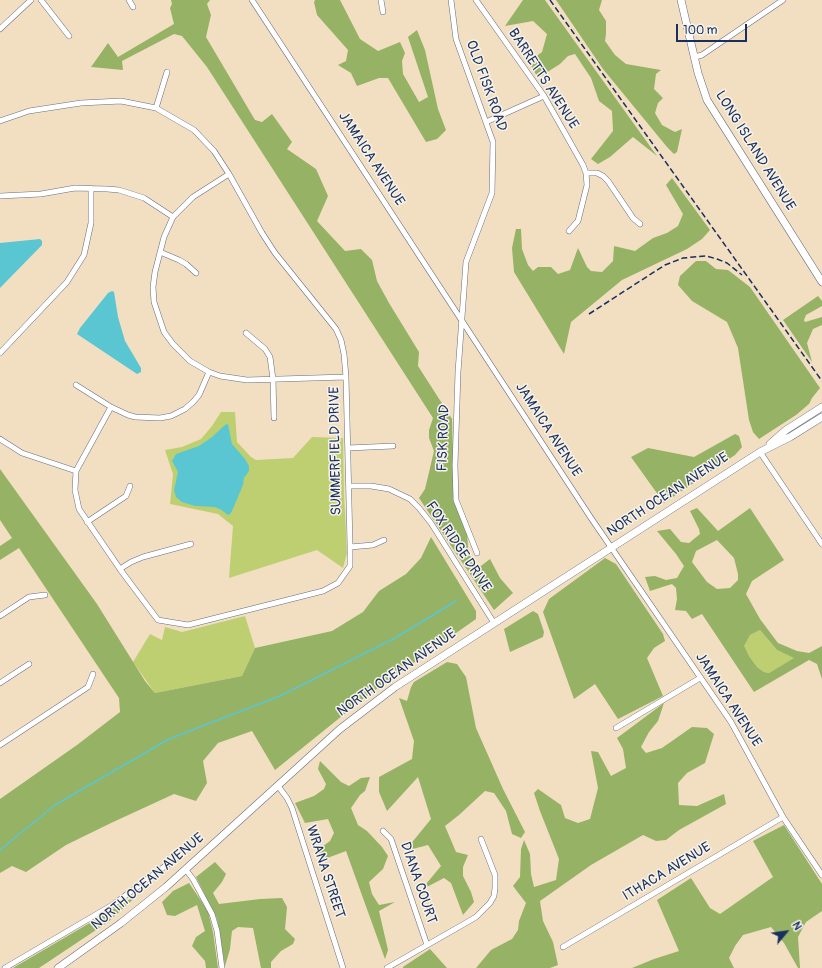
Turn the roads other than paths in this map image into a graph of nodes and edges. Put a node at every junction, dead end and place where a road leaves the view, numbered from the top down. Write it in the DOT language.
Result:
graph roads {
  1 [pos="31,0"];
  2 [pos="41,0"];
  3 [pos="129,0"];
  4 [pos="252,0"];
  5 [pos="380,0"];
  6 [pos="451,0"];
  7 [pos="476,0"];
  8 [pos="681,0"];
  9 [pos="781,0"];
  10 [pos="133,7"];
  11 [pos="383,12"];
  12 [pos="0,29"];
  13 [pos="69,36"];
  14 [pos="695,57"];
  15 [pos="167,72"];
  16 [pos="544,96"];
  17 [pos="156,108"];
  18 [pos="0,121"];
  19 [pos="486,122"];
  20 [pos="586,173"];
  21 [pos="229,174"];
  22 [pos="91,188"];
  23 [pos="0,196"];
  24 [pos="173,217"];
  25 [pos="640,224"];
  26 [pos="569,231"];
  27 [pos="160,252"];
  28 [pos="196,274"];
  29 [pos="822,282"];
  30 [pos="461,320"];
  31 [pos="246,333"];
  32 [pos="0,353"];
  33 [pos="209,372"];
  34 [pos="346,377"];
  35 [pos="273,379"];
  36 [pos="76,385"];
  37 [pos="111,407"];
  38 [pos="822,407"];
  39 [pos="822,417"];
  40 [pos="274,418"];
  41 [pos="0,439"];
  42 [pos="393,446"];
  43 [pos="348,448"];
  44 [pos="760,452"];
  45 [pos="76,471"];
  46 [pos="130,486"];
  47 [pos="349,486"];
  48 [pos="88,522"];
  49 [pos="384,540"];
  50 [pos="191,544"];
  51 [pos="822,544"];
  52 [pos="350,547"];
  53 [pos="612,547"];
  54 [pos="477,553"];
  55 [pos="120,569"];
  56 [pos="45,595"];
  57 [pos="0,616"];
  58 [pos="494,623"];
  59 [pos="29,664"];
  60 [pos="94,674"];
  61 [pos="700,678"];
  62 [pos="0,683"];
  63 [pos="616,728"];
  64 [pos="0,745"];
  65 [pos="278,786"];
  66 [pos="783,817"];
  67 [pos="383,831"];
  68 [pos="481,839"];
  69 [pos="176,858"];
  70 [pos="186,870"];
  71 [pos="822,875"];
  72 [pos="427,945"];
  73 [pos="563,947"];
  74 [pos="5,968"];
  75 [pos="58,968"];
  76 [pos="222,968"];
  77 [pos="344,968"];
  78 [pos="387,968"];
  1 -- 12 [label="street"];
  2 -- 13 [label="street"];
  3 -- 10 [label="street"];
  4 -- 30 [label="street, JAMAICA AVENUE"];
  5 -- 11 [label="street"];
  6 -- 19 [label="street, OLD FISK ROAD"];
  7 -- 16 [label="street, BARRETTS AVENUE"];
  8 -- 14 [label="main road, LONG ISLAND AVENUE"];
  9 -- 14 [label="street"];
  14 -- 29 [label="main road, LONG ISLAND AVENUE"];
  15 -- 17 [label="street"];
  16 -- 19 [label="street"];
  16 -- 20 [label="street, BARRETTS AVENUE"];
  17 -- 18 [label="street, SUMMERFIELD DRIVE"];
  17 -- 21 [label="street, SUMMERFIELD DRIVE"];
  19 -- 30 [label="street, OLD FISK ROAD"];
  20 -- 25 [label="street"];
  20 -- 26 [label="street, BARRETTS AVENUE"];
  21 -- 24 [label="street"];
  21 -- 34 [label="street, SUMMERFIELD DRIVE"];
  22 -- 23 [label="street"];
  22 -- 24 [label="street"];
  22 -- 32 [label="street"];
  24 -- 27 [label="street"];
  27 -- 28 [label="street"];
  27 -- 33 [label="street"];
  30 -- 53 [label="street, JAMAICA AVENUE"];
  30 -- 54 [label="street, FISK ROAD"];
  31 -- 35 [label="street"];
  33 -- 35 [label="street"];
  33 -- 37 [label="street"];
  34 -- 35 [label="street"];
  34 -- 43 [label="street, SUMMERFIELD DRIVE"];
  35 -- 40 [label="street"];
  36 -- 37 [label="street"];
  37 -- 45 [label="street, SUMMERFIELD DRIVE"];
  38 -- 44 [label="main road, NORTH OCEAN AVENUE"];
  39 -- 44 [label="main road, NORTH OCEAN AVENUE"];
  41 -- 45 [label="street"];
  42 -- 43 [label="street"];
  43 -- 47 [label="street, SUMMERFIELD DRIVE"];
  44 -- 51 [label="street"];
  44 -- 53 [label="main road, NORTH OCEAN AVENUE"];
  45 -- 48 [label="street, SUMMERFIELD DRIVE"];
  46 -- 48 [label="street"];
  47 -- 52 [label="street, SUMMERFIELD DRIVE"];
  47 -- 58 [label="street, FOX RIDGE DRIVE"];
  48 -- 55 [label="street, SUMMERFIELD DRIVE"];
  49 -- 52 [label="street"];
  50 -- 55 [label="street"];
  52 -- 55 [label="street, SUMMERFIELD DRIVE"];
  53 -- 58 [label="main road, NORTH OCEAN AVENUE"];
  53 -- 61 [label="street, JAMAICA AVENUE"];
  56 -- 57 [label="street"];
  58 -- 65 [label="main road, NORTH OCEAN AVENUE"];
  59 -- 62 [label="street"];
  60 -- 64 [label="street"];
  61 -- 63 [label="street"];
  61 -- 66 [label="street, JAMAICA AVENUE"];
  65 -- 70 [label="main road, NORTH OCEAN AVENUE"];
  65 -- 77 [label="street, WRANA STREET"];
  66 -- 71 [label="street, JAMAICA AVENUE"];
  66 -- 73 [label="street, ITHACA AVENUE"];
  67 -- 72 [label="street, DIANA COURT"];
  68 -- 72 [label="street"];
  69 -- 74 [label="street"];
  70 -- 75 [label="main road, NORTH OCEAN AVENUE"];
  70 -- 76 [label="street"];
  72 -- 78 [label="street"];
}
